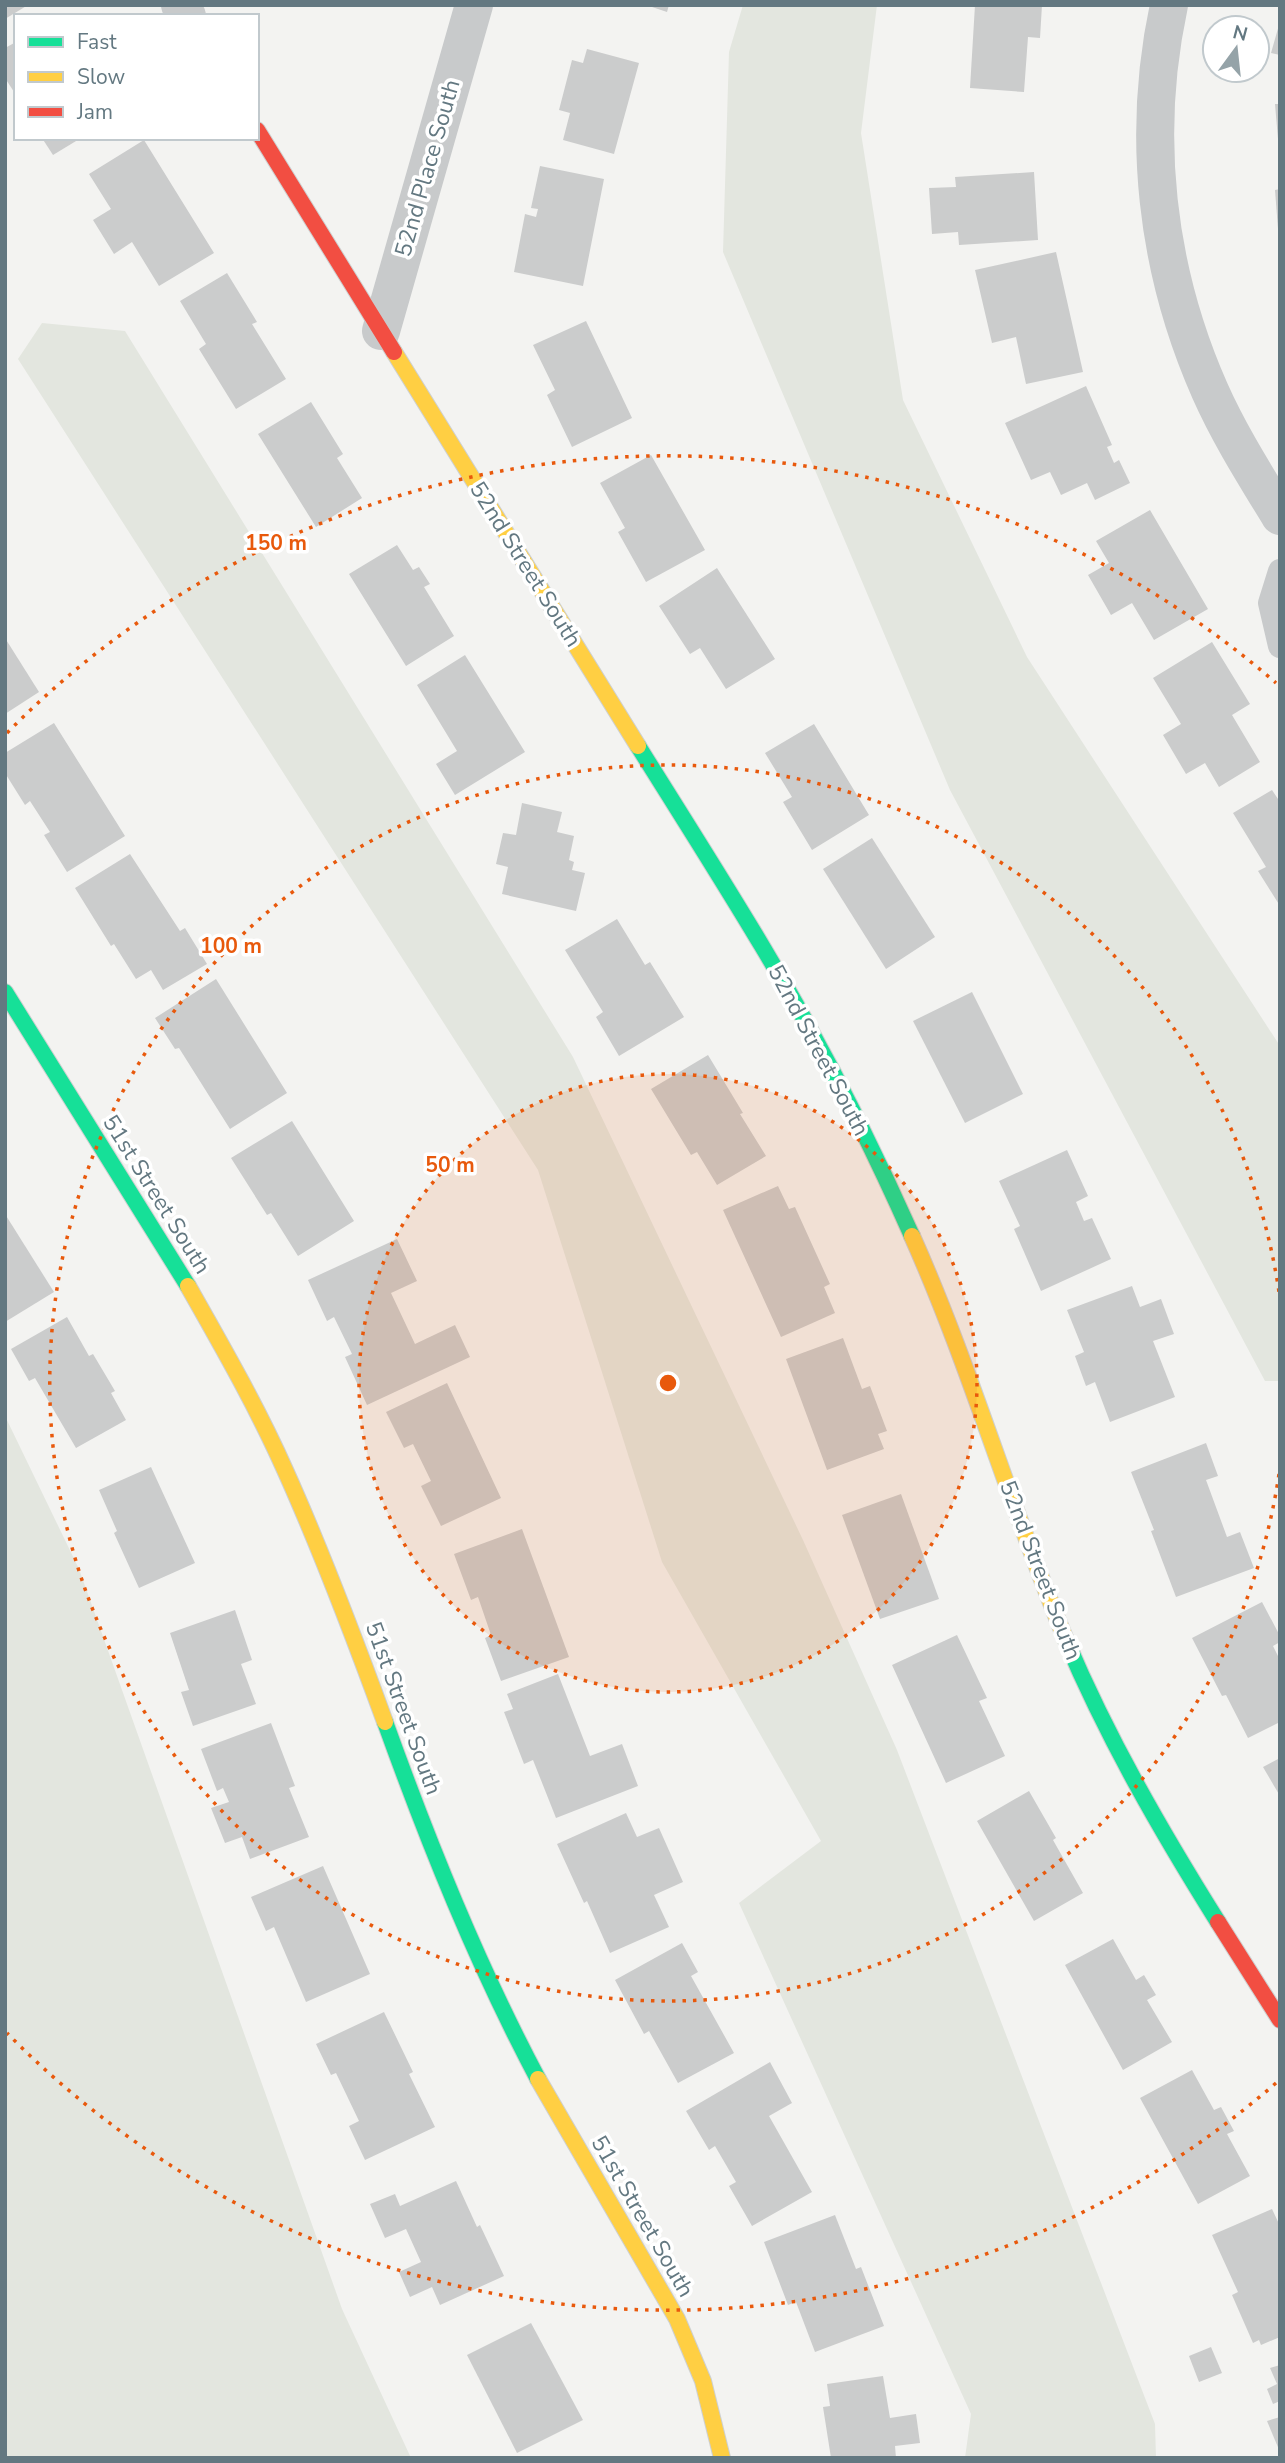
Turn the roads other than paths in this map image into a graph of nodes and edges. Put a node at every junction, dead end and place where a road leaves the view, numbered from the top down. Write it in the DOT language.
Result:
graph roads {
  1 [pos="474,5"];
  2 [pos="1169,5"];
  3 [pos="259,133"];
  4 [pos="381,331"];
  5 [pos="1280,516"];
  6 [pos="1280,571"];
  7 [pos="1280,646"];
  8 [pos="5,992"];
  9 [pos="1280,2020"];
  10 [pos="722,2458"];
  1 -- 4 [label="street, 52nd Place South"];
  2 -- 5 [label="street"];
  3 -- 4 [label="street, 52nd Street South"];
  4 -- 9 [label="street, 52nd Street South"];
  6 -- 7 [label="lane"];
  8 -- 10 [label="street, 51st Street South"];
}
